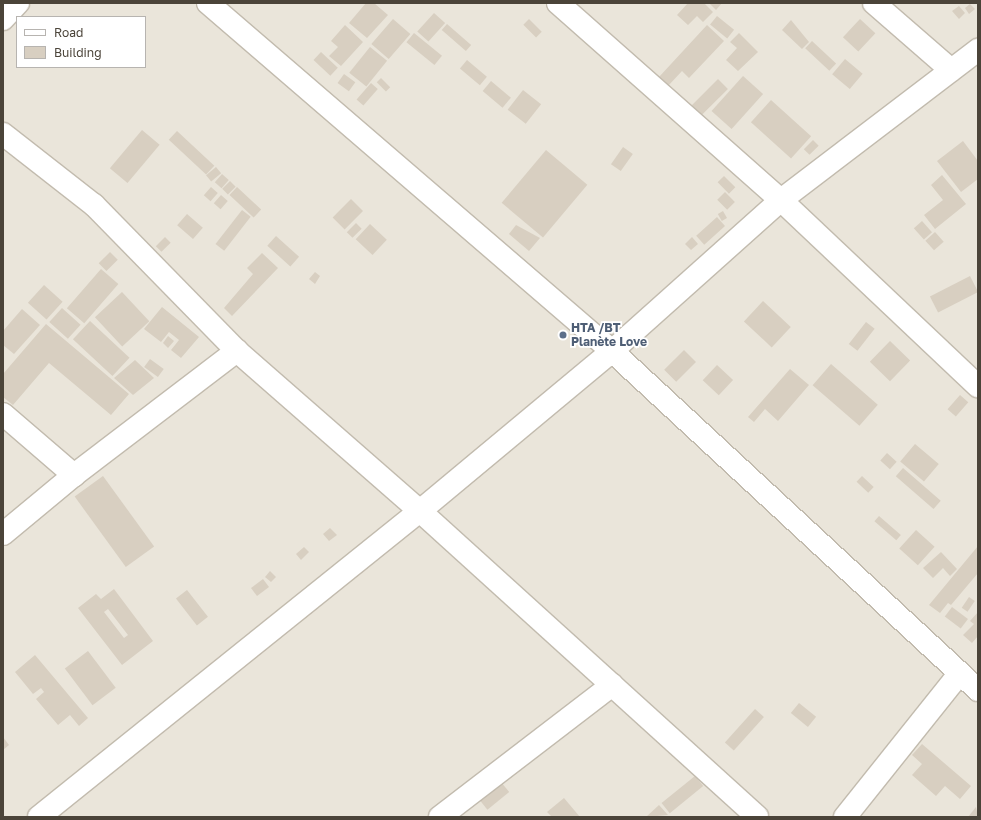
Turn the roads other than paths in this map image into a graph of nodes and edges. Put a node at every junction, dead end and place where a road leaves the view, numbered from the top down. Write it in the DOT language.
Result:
graph roads {
  1 [pos="18,3"];
  2 [pos="208,3"];
  3 [pos="558,3"];
  4 [pos="874,3"];
  5 [pos="3,19"];
  6 [pos="978,50"];
  7 [pos="951,70"];
  8 [pos="3,134"];
  9 [pos="780,200"];
  10 [pos="237,351"];
  11 [pos="612,351"];
  12 [pos="978,386"];
  13 [pos="3,414"];
  14 [pos="74,475"];
  15 [pos="420,511"];
  16 [pos="3,534"];
  17 [pos="959,674"];
  18 [pos="612,685"];
  19 [pos="978,690"];
  20 [pos="39,817"];
  21 [pos="440,817"];
  22 [pos="757,817"];
  23 [pos="845,817"];
  1 -- 5 [label="street"];
  2 -- 11 [label="street"];
  3 -- 9 [label="street"];
  4 -- 7 [label="street"];
  6 -- 7 [label="street"];
  7 -- 9 [label="street"];
  8 -- 10 [label="street"];
  9 -- 11 [label="street"];
  9 -- 12 [label="street"];
  10 -- 14 [label="street"];
  10 -- 15 [label="street"];
  11 -- 15 [label="street"];
  11 -- 17 [label="street"];
  13 -- 14 [label="street"];
  14 -- 16 [label="street"];
  15 -- 18 [label="street"];
  15 -- 20 [label="street"];
  17 -- 19 [label="street"];
  17 -- 23 [label="street"];
  18 -- 21 [label="street"];
  18 -- 22 [label="street"];
}
